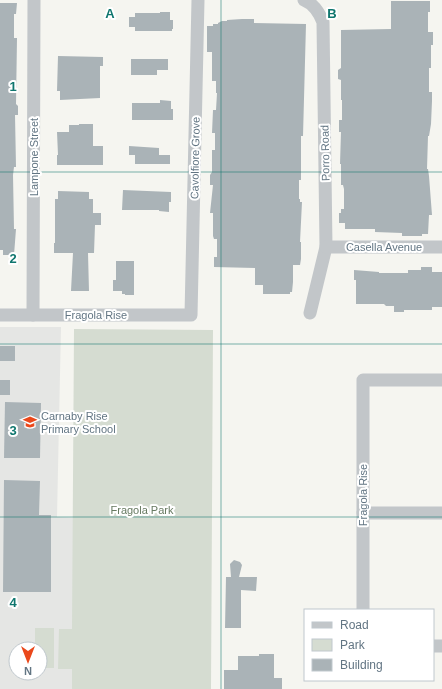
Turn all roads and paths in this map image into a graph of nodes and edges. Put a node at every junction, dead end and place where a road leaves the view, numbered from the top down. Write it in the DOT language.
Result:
graph roads {
  1 [pos="34,0"];
  2 [pos="198,0"];
  3 [pos="304,0"];
  4 [pos="326,247"];
  5 [pos="442,247"];
  6 [pos="310,313"];
  7 [pos="0,315"];
  8 [pos="33,315"];
  9 [pos="191,315"];
  10 [pos="442,380"];
  11 [pos="363,513"];
  12 [pos="442,513"];
  13 [pos="363,609"];
  1 -- 8 [label="street, Lampone Street"];
  2 -- 9 [label="street, Cavolfiore Grove"];
  3 -- 4 [label="street, Porro Road"];
  4 -- 5 [label="street, Casella Avenue"];
  4 -- 6 [label="street, Porro Road"];
  7 -- 8 [label="street, Fragola Rise"];
  8 -- 9 [label="street, Fragola Rise"];
  10 -- 11 [label="street, Fragola Rise"];
  11 -- 12 [label="street"];
  11 -- 13 [label="street, Fragola Rise"];
}
